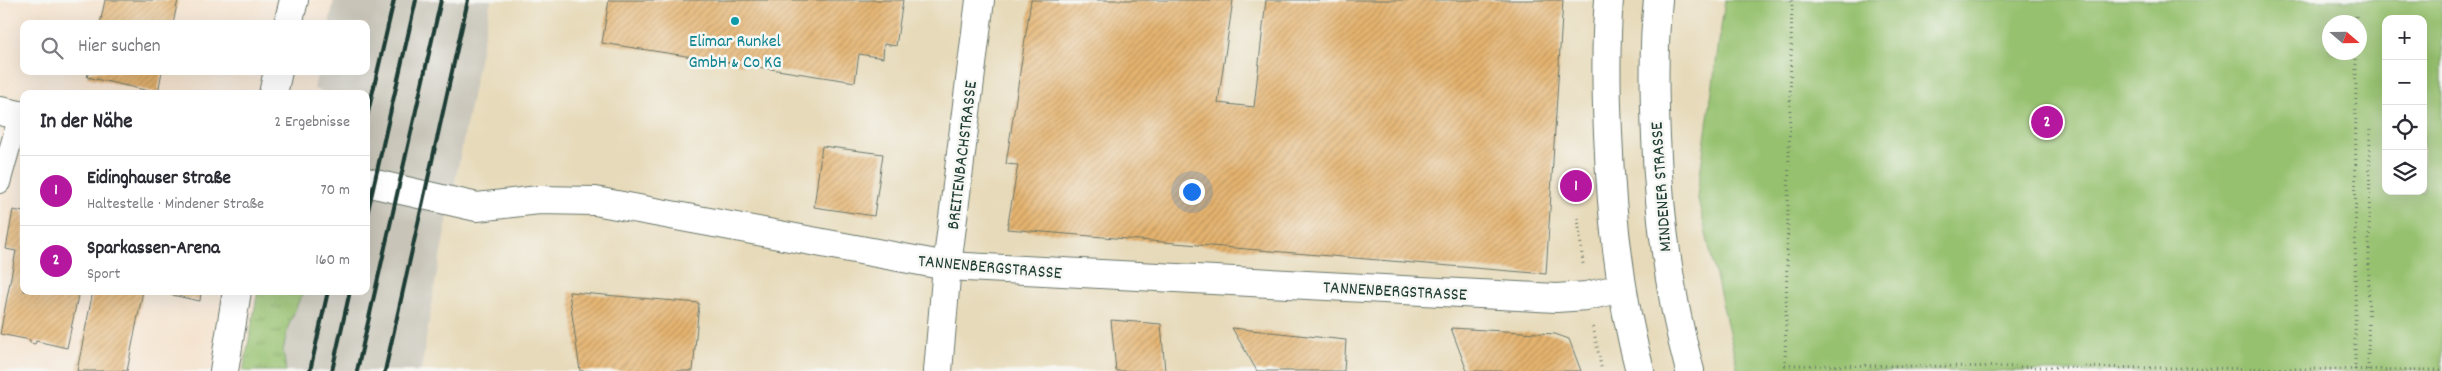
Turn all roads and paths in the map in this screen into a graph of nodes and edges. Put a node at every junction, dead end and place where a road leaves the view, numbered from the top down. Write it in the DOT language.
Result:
graph roads {
  1 [pos="294,0"];
  2 [pos="980,0"];
  3 [pos="1609,0"];
  4 [pos="1658,0"];
  5 [pos="1792,0"];
  6 [pos="289,20"];
  7 [pos="2356,60"];
  8 [pos="277,75"];
  9 [pos="274,90"];
  10 [pos="14,114"];
  11 [pos="2370,126"];
  12 [pos="0,183"];
  13 [pos="370,183"];
  14 [pos="947,266"];
  15 [pos="1622,288"];
  16 [pos="236,295"];
  17 [pos="2355,370"];
  18 [pos="2368,370"];
  19 [pos="2442,370"];
  20 [pos="224,371"];
  21 [pos="938,371"];
  22 [pos="1640,371"];
  23 [pos="1690,371"];
  1 -- 6 [label="street"];
  2 -- 14 [label="street, BREITENBACHSTRASSE"];
  3 -- 15 [label="street"];
  4 -- 23 [label="street, MINDENER STRASSE"];
  5 -- 17 [label="path"];
  7 -- 17 [label="path"];
  8 -- 9 [label="street"];
  10 -- 12 [label="lane"];
  11 -- 18 [label="path"];
  13 -- 14 [label="street, TANNENBERGSTRASSE"];
  14 -- 15 [label="street, TANNENBERGSTRASSE"];
  14 -- 21 [label="street, BREITENBACHSTRASSE"];
  15 -- 22 [label="street"];
  16 -- 20 [label="street"];
  17 -- 18 [label="path"];
  18 -- 19 [label="path"];
}
